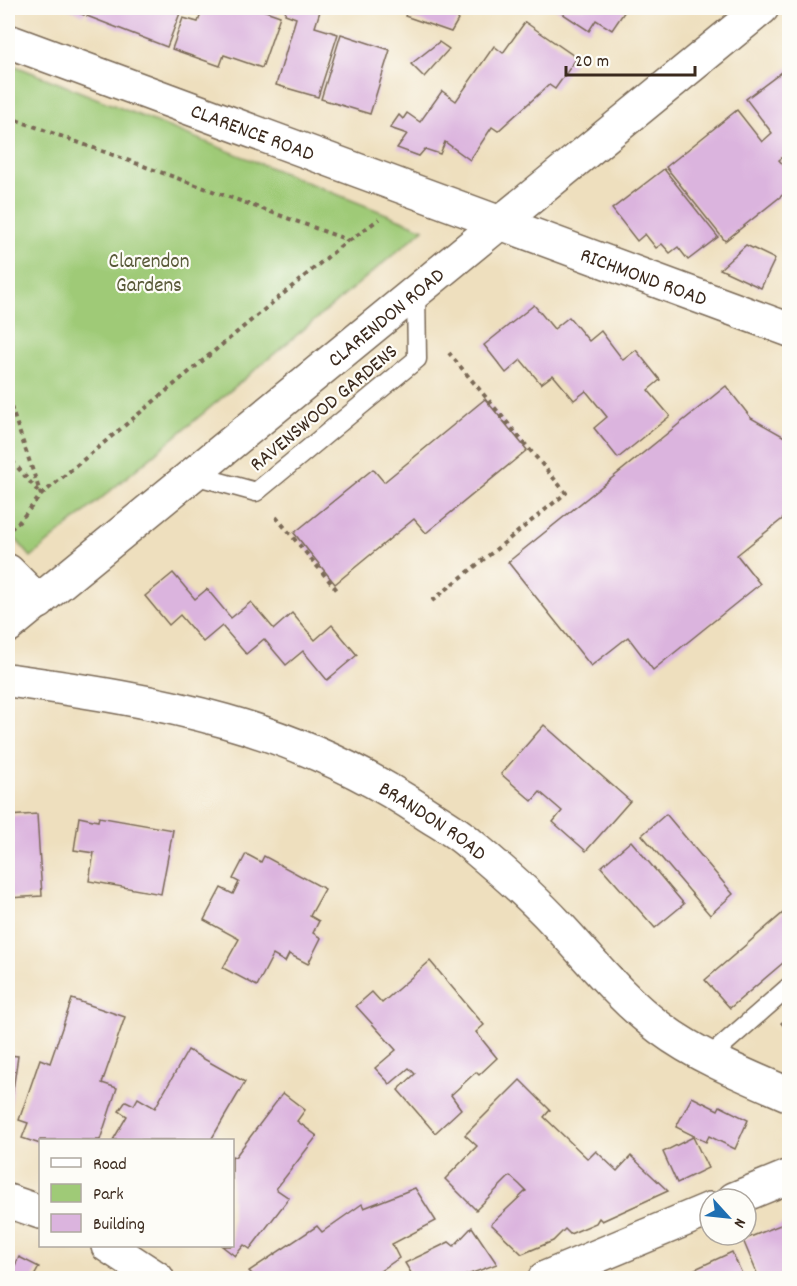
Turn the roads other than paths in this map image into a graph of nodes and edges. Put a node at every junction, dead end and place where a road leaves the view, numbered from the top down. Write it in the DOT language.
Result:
graph roads {
  1 [pos="762,8"];
  2 [pos="8,41"];
  3 [pos="499,223"];
  4 [pos="416,291"];
  5 [pos="789,330"];
  6 [pos="194,475"];
  7 [pos="8,571"];
  8 [pos="39,602"];
  9 [pos="8,626"];
  10 [pos="8,680"];
  11 [pos="789,986"];
  12 [pos="709,1057"];
  13 [pos="789,1095"];
  14 [pos="789,1176"];
  15 [pos="758,1189"];
  16 [pos="8,1201"];
  17 [pos="39,1212"];
  18 [pos="698,1214"];
  19 [pos="111,1247"];
  20 [pos="157,1278"];
  21 [pos="545,1278"];
  1 -- 3 [label="street, CLARENDON ROAD"];
  2 -- 3 [label="street, CLARENCE ROAD"];
  3 -- 4 [label="street, CLARENDON ROAD"];
  3 -- 5 [label="street, RICHMOND ROAD"];
  4 -- 6 [label="street, CLARENDON ROAD"];
  4 -- 6 [label="lane, RAVENSWOOD GARDENS"];
  6 -- 8 [label="street, CLARENDON ROAD"];
  7 -- 8 [label="street"];
  8 -- 9 [label="street, CLARENDON ROAD"];
  10 -- 12 [label="street, BRANDON ROAD"];
  11 -- 12 [label="lane"];
  12 -- 13 [label="street, BRANDON ROAD"];
  14 -- 15 [label="street"];
  16 -- 17 [label="street"];
  18 -- 21 [label="street"];
  19 -- 20 [label="street"];
}
